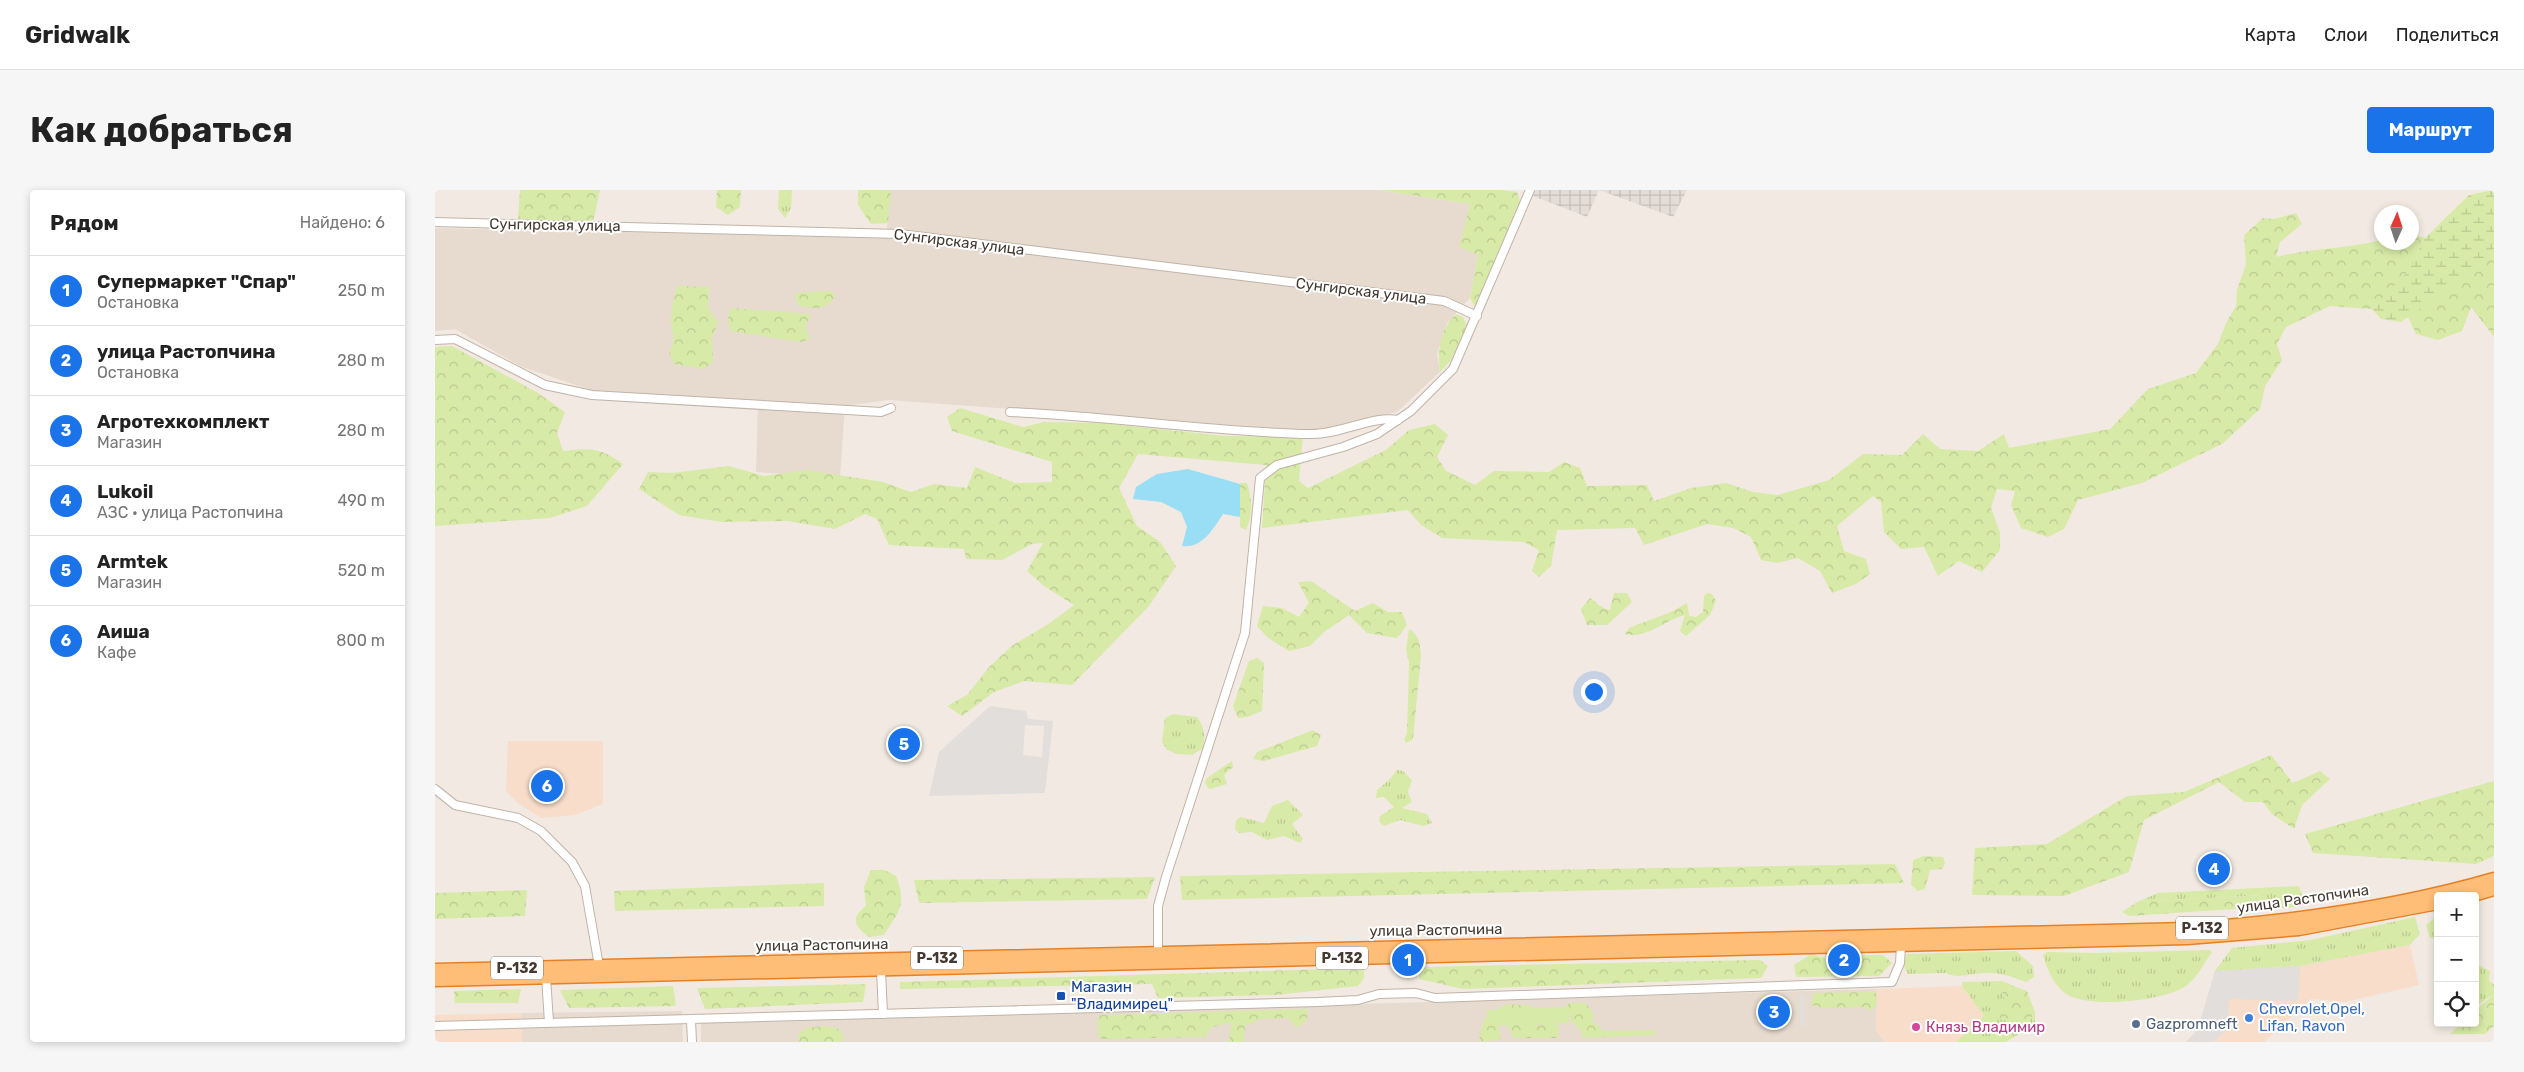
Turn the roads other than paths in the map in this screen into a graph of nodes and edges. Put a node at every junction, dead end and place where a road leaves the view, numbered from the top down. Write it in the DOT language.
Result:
graph roads {
  1 [pos="1530,190"];
  2 [pos="435,222"];
  3 [pos="1477,316"];
  4 [pos="435,340"];
  5 [pos="891,408"];
  6 [pos="1010,412"];
  7 [pos="1398,420"];
  8 [pos="435,790"];
  9 [pos="2494,879"];
  10 [pos="2494,889"];
  11 [pos="2479,894"];
  12 [pos="2434,904"];
  13 [pos="1901,946"];
  14 [pos="1158,952"];
  15 [pos="599,966"];
  16 [pos="435,970"];
  17 [pos="881,970"];
  18 [pos="546,977"];
  19 [pos="435,980"];
  20 [pos="883,1014"];
  21 [pos="691,1020"];
  22 [pos="549,1022"];
  23 [pos="435,1026"];
  24 [pos="692,1042"];
  1 -- 3 [label="street"];
  2 -- 3 [label="street, Сунгирская улица"];
  3 -- 7 [label="street"];
  4 -- 5 [label="street"];
  6 -- 7 [label="street"];
  7 -- 14 [label="street"];
  8 -- 15 [label="street"];
  9 -- 14 [label="highway, улица Растопчина / Р-132"];
  10 -- 11 [label="highway"];
  12 -- 13 [label="highway, улица Растопчина / Р-132"];
  13 -- 17 [label="highway, улица Растопчина / Р-132"];
  13 -- 20 [label="street"];
  14 -- 15 [label="highway, улица Растопчина / Р-132"];
  15 -- 16 [label="highway, улица Растопчина / Р-132"];
  17 -- 18 [label="highway, улица Растопчина / Р-132"];
  17 -- 20 [label="street"];
  18 -- 19 [label="highway, улица Растопчина / Р-132"];
  18 -- 22 [label="street"];
  20 -- 21 [label="street"];
  21 -- 22 [label="street"];
  21 -- 24 [label="street"];
  22 -- 23 [label="street"];
}
